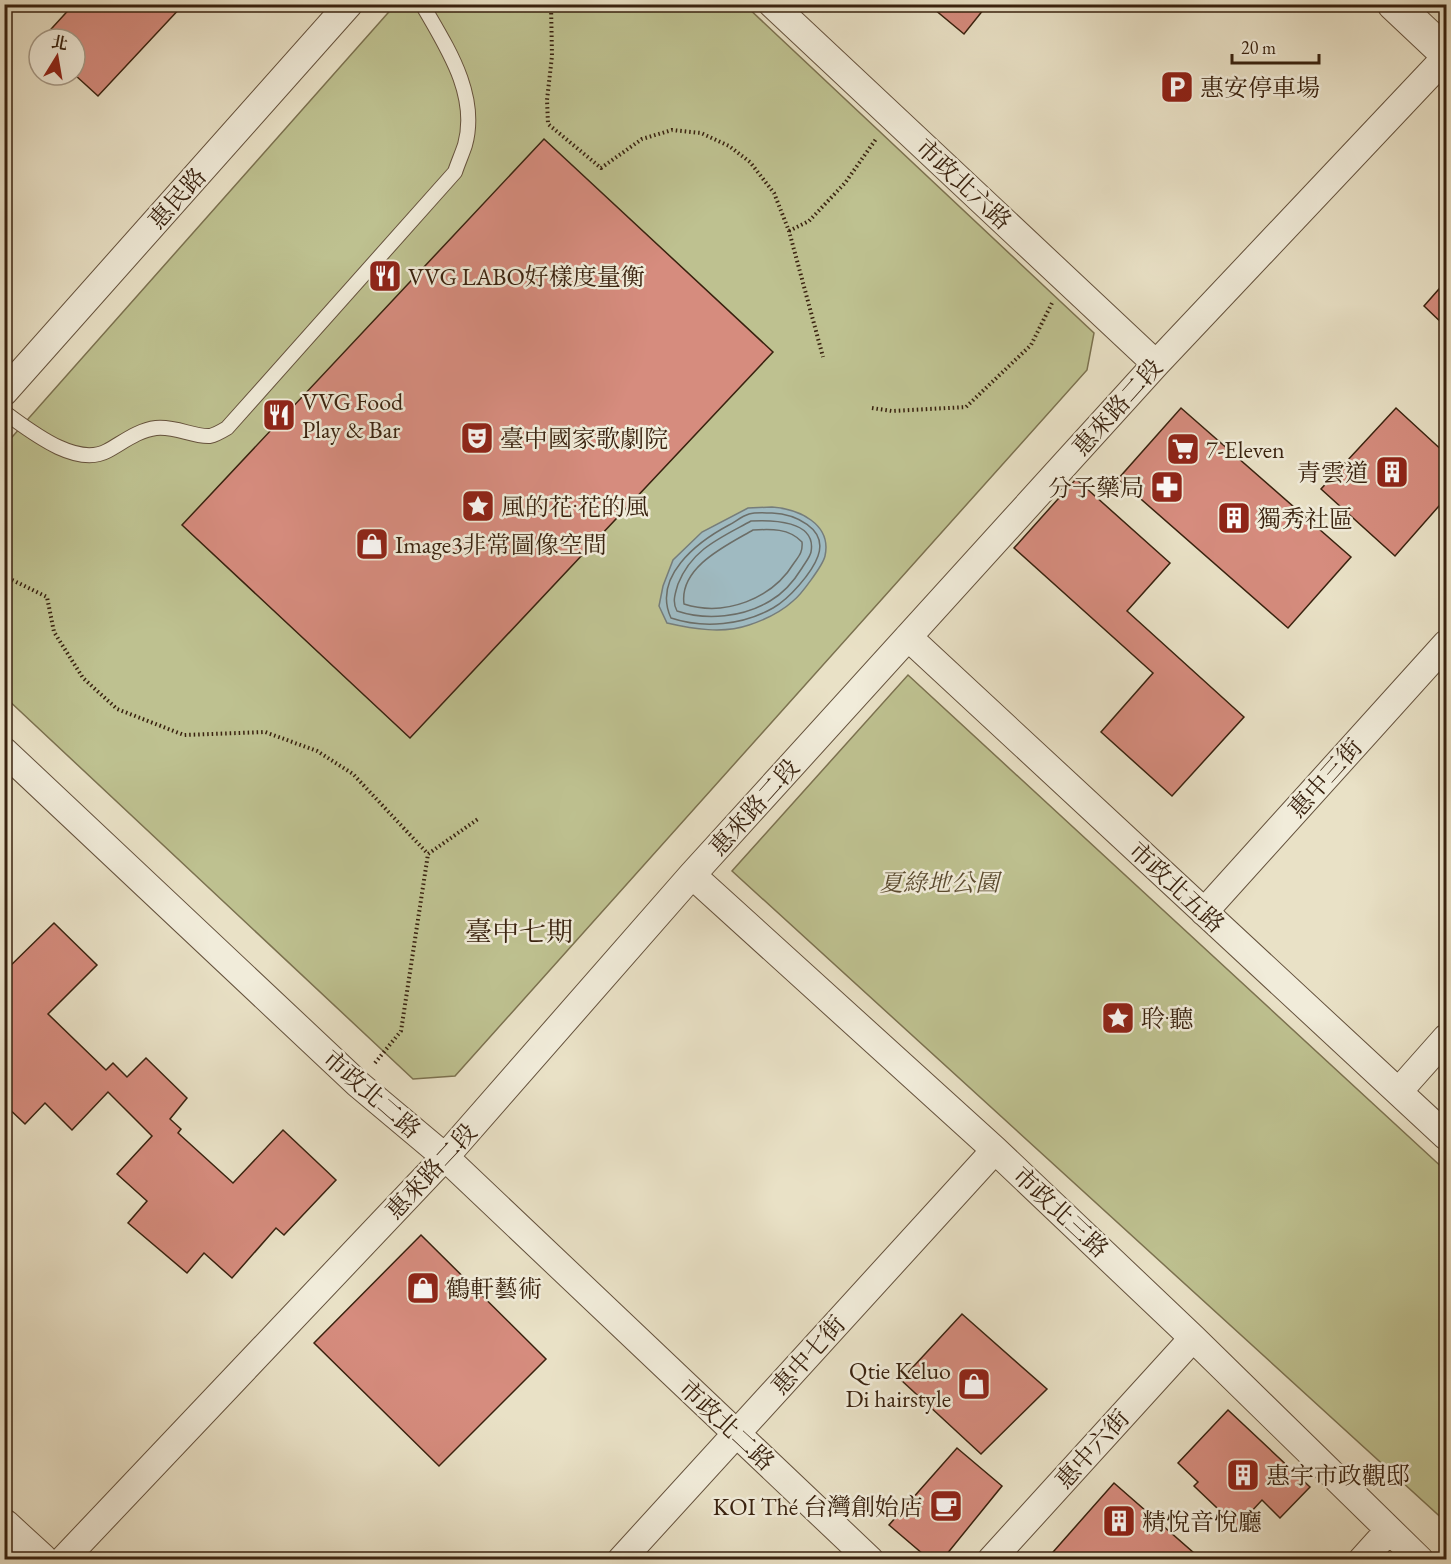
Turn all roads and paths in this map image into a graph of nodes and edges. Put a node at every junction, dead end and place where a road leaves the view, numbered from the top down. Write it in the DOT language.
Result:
graph roads {
  1 [pos="349,4"];
  2 [pos="422,4"];
  3 [pos="551,4"];
  4 [pos="772,4"];
  5 [pos="1394,4"];
  6 [pos="1446,55"];
  7 [pos="892,117"];
  8 [pos="789,231"];
  9 [pos="1065,279"];
  10 [pos="823,357"];
  11 [pos="1156,364"];
  12 [pos="4,393"];
  13 [pos="872,408"];
  14 [pos="4,412"];
  15 [pos="4,576"];
  16 [pos="908,637"];
  17 [pos="1446,644"];
  18 [pos="4,751"];
  19 [pos="478,819"];
  20 [pos="428,854"];
  21 [pos="692,874"];
  22 [pos="1204,912"];
  23 [pos="1446,1038"];
  24 [pos="358,1084"];
  25 [pos="1399,1091"];
  26 [pos="1446,1136"];
  27 [pos="995,1150"];
  28 [pos="445,1157"];
  29 [pos="1193,1338"];
  30 [pos="736,1433"];
  31 [pos="4,1526"];
  32 [pos="1389,1530"];
  33 [pos="40,1560"];
  34 [pos="63,1560"];
  35 [pos="621,1560"];
  36 [pos="870,1560"];
  37 [pos="991,1560"];
  38 [pos="1362,1560"];
  39 [pos="1420,1560"];
  1 -- 12 [label="street, 惠民路"];
  2 -- 14 [label="lane"];
  3 -- 8 [label="path"];
  4 -- 7 [label="street, 市政北六路"];
  5 -- 6 [label="street"];
  6 -- 11 [label="street, 惠來路二段"];
  7 -- 8 [label="path"];
  7 -- 9 [label="street, 市政北六路"];
  8 -- 10 [label="path"];
  9 -- 11 [label="street, 市政北六路"];
  9 -- 13 [label="path"];
  11 -- 16 [label="street, 惠來路二段"];
  15 -- 20 [label="path"];
  16 -- 21 [label="street, 惠來路二段"];
  16 -- 22 [label="street, 市政北五路"];
  17 -- 22 [label="street, 惠中三街"];
  18 -- 24 [label="street, 市政北二路"];
  19 -- 20 [label="path"];
  20 -- 24 [label="path"];
  21 -- 27 [label="street, 市政北三路"];
  21 -- 28 [label="street, 惠來路二段"];
  22 -- 25 [label="street, 市政北五路"];
  23 -- 25 [label="street"];
  24 -- 28 [label="street, 市政北二路"];
  25 -- 26 [label="street, 市政北五路"];
  27 -- 29 [label="street, 市政北三路"];
  27 -- 30 [label="street, 惠中七街"];
  28 -- 30 [label="street, 市政北二路"];
  28 -- 34 [label="street, 惠來路二段"];
  29 -- 32 [label="street, 市政北三路"];
  29 -- 37 [label="street, 惠中六街"];
  30 -- 35 [label="street, 惠中七街"];
  30 -- 36 [label="street, 市政北二路"];
  31 -- 33 [label="street"];
  32 -- 38 [label="street"];
  32 -- 39 [label="street, 市政北三路"];
}
